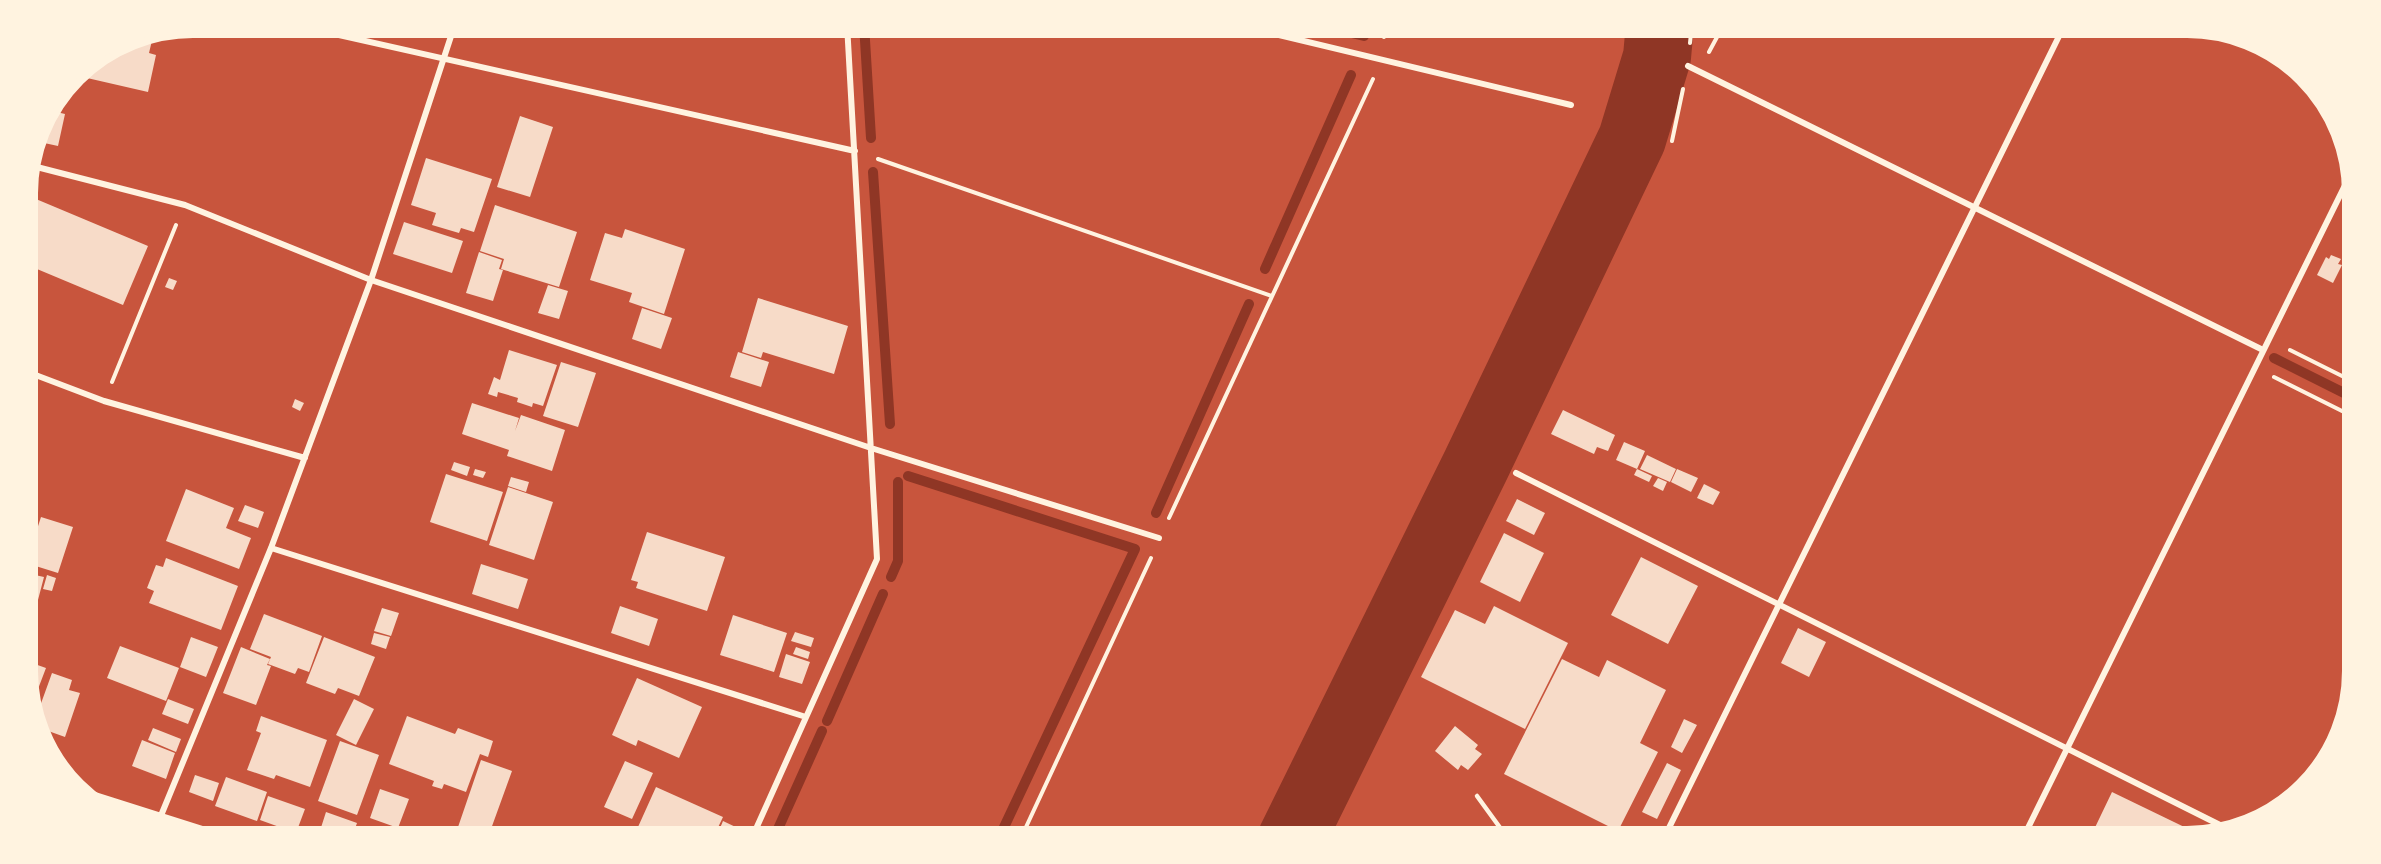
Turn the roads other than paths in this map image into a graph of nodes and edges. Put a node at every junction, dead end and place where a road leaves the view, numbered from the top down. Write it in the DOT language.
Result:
graph roads {
  1 [pos="340,35"];
  2 [pos="451,35"];
  3 [pos="849,35"];
  4 [pos="1279,35"];
  5 [pos="2060,35"];
  6 [pos="443,58"];
  7 [pos="1688,66"];
  8 [pos="1571,105"];
  9 [pos="855,151"];
  10 [pos="37,167"];
  11 [pos="2346,184"];
  12 [pos="1975,207"];
  13 [pos="371,280"];
  14 [pos="2263,350"];
  15 [pos="35,375"];
  16 [pos="871,448"];
  17 [pos="304,458"];
  18 [pos="1516,473"];
  19 [pos="1160,538"];
  20 [pos="271,548"];
  21 [pos="1779,605"];
  22 [pos="806,717"];
  23 [pos="2067,749"];
  24 [pos="1477,796"];
  25 [pos="101,800"];
  26 [pos="160,818"];
  27 [pos="159,825"];
  28 [pos="2222,825"];
  29 [pos="1501,829"];
  30 [pos="1668,829"];
  31 [pos="2027,829"];
  32 [pos="196,830"];
  33 [pos="756,830"];
  1 -- 6 [label="street"];
  2 -- 6 [label="street"];
  3 -- 9 [label="street"];
  4 -- 8 [label="street"];
  5 -- 12 [label="street"];
  6 -- 9 [label="street"];
  6 -- 13 [label="street"];
  7 -- 12 [label="street"];
  9 -- 16 [label="street"];
  10 -- 13 [label="street"];
  11 -- 14 [label="street"];
  12 -- 14 [label="street"];
  12 -- 21 [label="street"];
  13 -- 16 [label="street"];
  13 -- 17 [label="street"];
  14 -- 23 [label="street"];
  15 -- 17 [label="street"];
  16 -- 19 [label="street"];
  16 -- 22 [label="street"];
  17 -- 20 [label="street"];
  18 -- 21 [label="street"];
  20 -- 22 [label="street"];
  20 -- 26 [label="street"];
  21 -- 23 [label="street"];
  21 -- 30 [label="street"];
  22 -- 33 [label="street"];
  23 -- 28 [label="street"];
  23 -- 31 [label="street"];
  24 -- 29 [label="lane"];
  25 -- 26 [label="main road"];
  26 -- 27 [label="street"];
  26 -- 32 [label="main road"];
}
